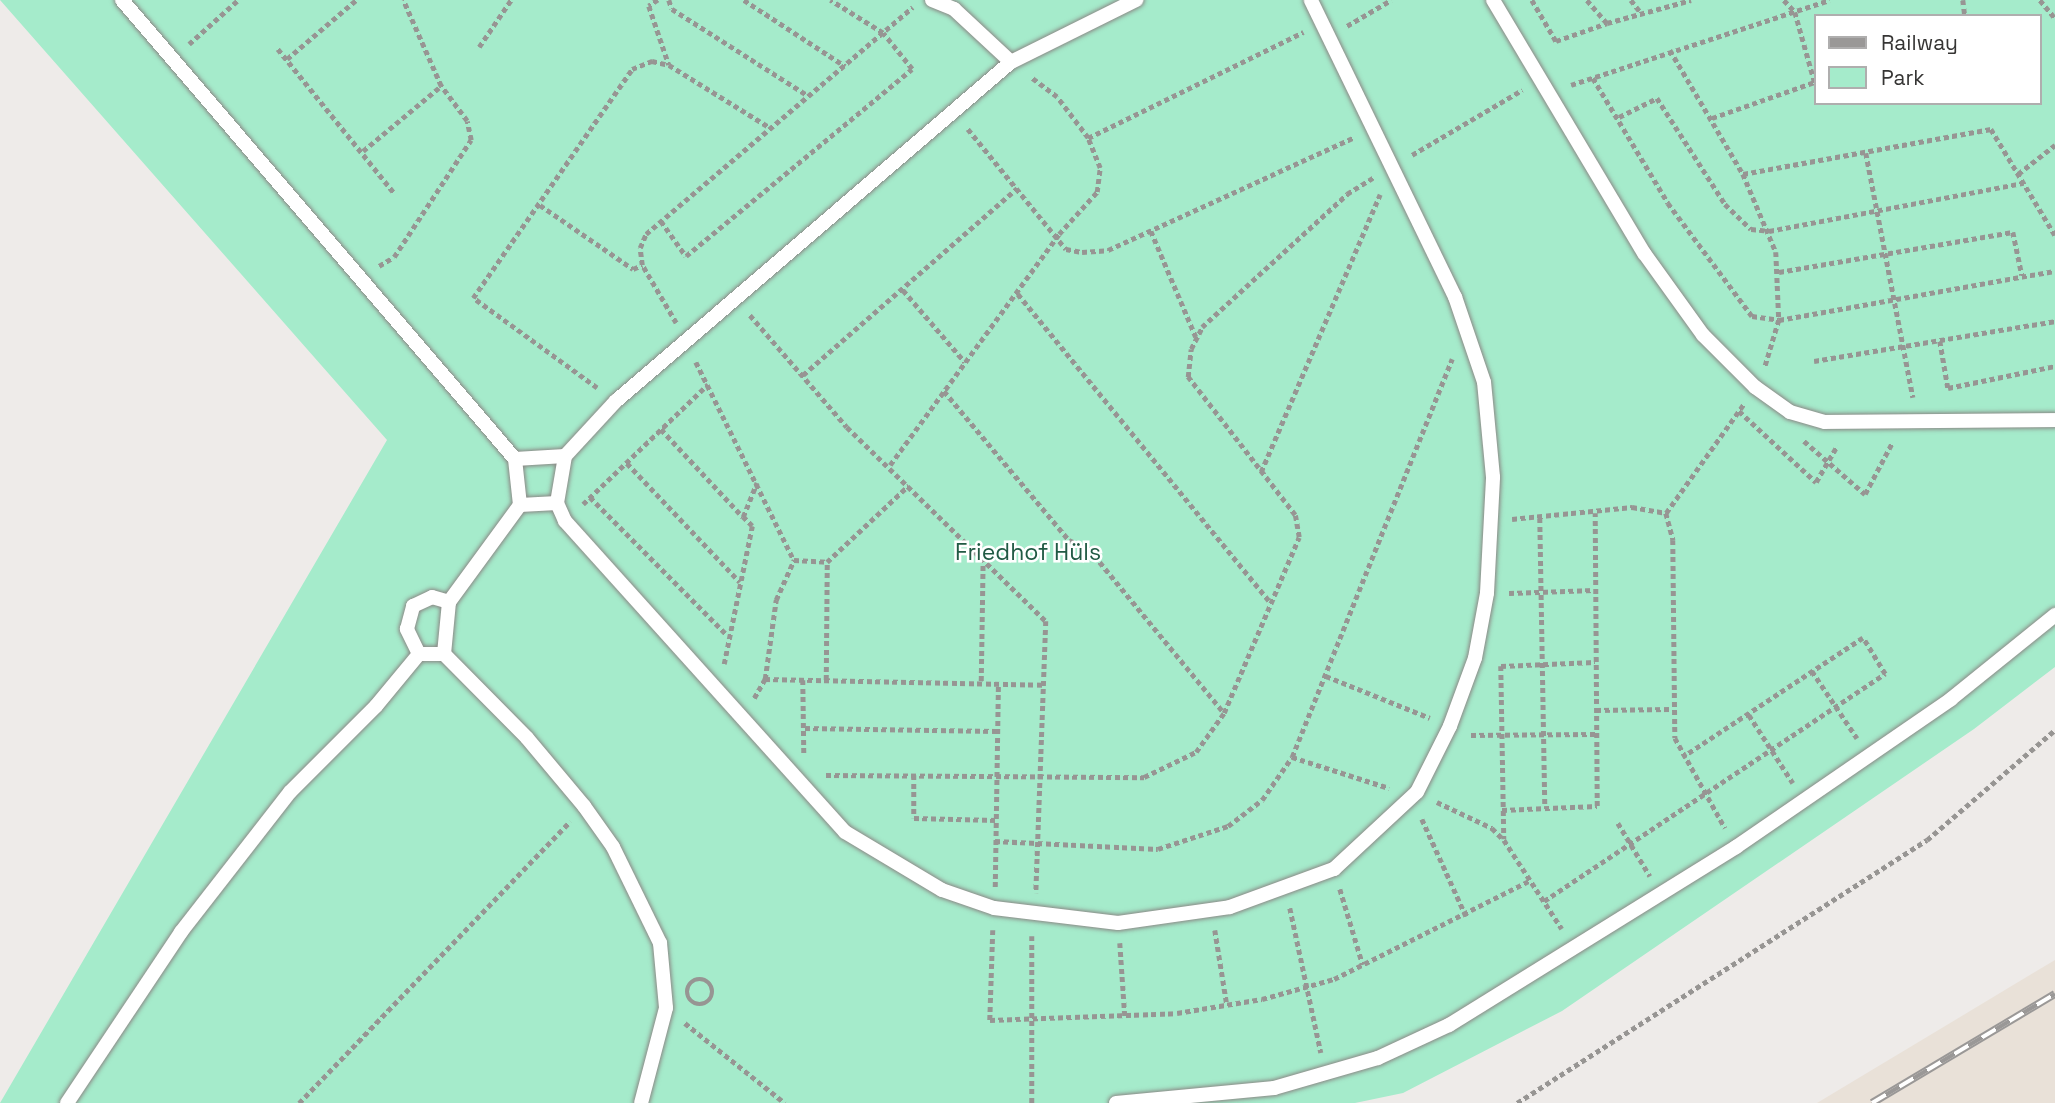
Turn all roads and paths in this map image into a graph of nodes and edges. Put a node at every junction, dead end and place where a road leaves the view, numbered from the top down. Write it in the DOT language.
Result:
graph roads {
  1 [pos="122,0"];
  2 [pos="226,0"];
  3 [pos="238,0"];
  4 [pos="356,0"];
  5 [pos="403,0"];
  6 [pos="511,0"];
  7 [pos="658,0"];
  8 [pos="669,0"];
  9 [pos="744,0"];
  10 [pos="830,0"];
  11 [pos="921,0"];
  12 [pos="932,0"];
  13 [pos="1136,0"];
  14 [pos="1311,0"];
  15 [pos="1391,0"];
  16 [pos="1493,0"];
  17 [pos="1532,0"];
  18 [pos="1587,0"];
  19 [pos="1631,0"];
  20 [pos="1690,0"];
  21 [pos="1784,0"];
  22 [pos="1829,0"];
  23 [pos="2040,0"];
  24 [pos="1682,1"];
  25 [pos="231,6"];
  26 [pos="1794,12"];
  27 [pos="1641,13"];
  28 [pos="2055,18"];
  29 [pos="1321,23"];
  30 [pos="1606,23"];
  31 [pos="883,33"];
  32 [pos="1329,38"];
  33 [pos="479,47"];
  34 [pos="278,49"];
  35 [pos="1670,50"];
  36 [pos="174,57"];
  37 [pos="287,59"];
  38 [pos="1011,62"];
  39 [pos="669,65"];
  40 [pos="845,66"];
  41 [pos="1541,78"];
  42 [pos="1593,78"];
  43 [pos="1814,80"];
  44 [pos="1814,83"];
  45 [pos="441,86"];
  46 [pos="807,95"];
  47 [pos="1555,100"];
  48 [pos="952,109"];
  49 [pos="1619,117"];
  50 [pos="1712,118"];
  51 [pos="769,127"];
  52 [pos="1374,128"];
  53 [pos="1088,138"];
  54 [pos="2055,145"];
  55 [pos="362,151"];
  56 [pos="1866,153"];
  57 [pos="1392,167"];
  58 [pos="1743,174"];
  59 [pos="2018,174"];
  60 [pos="2024,183"];
  61 [pos="1017,188"];
  62 [pos="395,194"];
  63 [pos="540,205"];
  64 [pos="1876,209"];
  65 [pos="661,221"];
  66 [pos="1151,231"];
  67 [pos="1769,231"];
  68 [pos="1059,234"];
  69 [pos="2055,235"];
  70 [pos="1886,252"];
  71 [pos="642,265"];
  72 [pos="2055,271"];
  73 [pos="1779,272"];
  74 [pos="355,273"];
  75 [pos="2022,275"];
  76 [pos="903,290"];
  77 [pos="1018,294"];
  78 [pos="733,297"];
  79 [pos="1895,303"];
  80 [pos="1779,320"];
  81 [pos="2055,321"];
  82 [pos="1464,329"];
  83 [pos="1196,337"];
  84 [pos="684,338"];
  85 [pos="1940,341"];
  86 [pos="1902,348"];
  87 [pos="1814,361"];
  88 [pos="965,362"];
  89 [pos="2055,366"];
  90 [pos="803,375"];
  91 [pos="708,384"];
  92 [pos="1755,387"];
  93 [pos="944,391"];
  94 [pos="616,401"];
  95 [pos="1740,411"];
  96 [pos="1790,412"];
  97 [pos="2055,420"];
  98 [pos="1850,423"];
  99 [pos="1907,424"];
  100 [pos="661,429"];
  101 [pos="565,456"];
  102 [pos="515,458"];
  103 [pos="1827,462"];
  104 [pos="627,463"];
  105 [pos="890,465"];
  106 [pos="1261,473"];
  107 [pos="757,484"];
  108 [pos="909,485"];
  109 [pos="590,497"];
  110 [pos="557,503"];
  111 [pos="520,505"];
  112 [pos="1595,513"];
  113 [pos="1666,513"];
  114 [pos="743,517"];
  115 [pos="1540,518"];
  116 [pos="1490,520"];
  117 [pos="565,521"];
  118 [pos="794,560"];
  119 [pos="983,560"];
  120 [pos="827,562"];
  121 [pos="740,582"];
  122 [pos="1594,590"];
  123 [pos="1487,593"];
  124 [pos="1542,593"];
  125 [pos="449,601"];
  126 [pos="1271,602"];
  127 [pos="2055,615"];
  128 [pos="728,635"];
  129 [pos="419,654"];
  130 [pos="444,654"];
  131 [pos="1595,662"];
  132 [pos="1544,664"];
  133 [pos="1472,665"];
  134 [pos="1501,666"];
  135 [pos="1812,671"];
  136 [pos="1326,676"];
  137 [pos="765,679"];
  138 [pos="803,680"];
  139 [pos="826,680"];
  140 [pos="981,681"];
  141 [pos="998,685"];
  142 [pos="1045,685"];
  143 [pos="719,693"];
  144 [pos="1836,705"];
  145 [pos="1671,709"];
  146 [pos="1597,710"];
  147 [pos="1224,713"];
  148 [pos="1749,715"];
  149 [pos="741,720"];
  150 [pos="805,728"];
  151 [pos="1448,730"];
  152 [pos="2055,730"];
  153 [pos="996,731"];
  154 [pos="1596,734"];
  155 [pos="1502,735"];
  156 [pos="1544,737"];
  157 [pos="1770,748"];
  158 [pos="1292,757"];
  159 [pos="1683,757"];
  160 [pos="1868,757"];
  161 [pos="804,775"];
  162 [pos="914,775"];
  163 [pos="997,776"];
  164 [pos="1042,778"];
  165 [pos="805,792"];
  166 [pos="1417,792"];
  167 [pos="1704,793"];
  168 [pos="1802,799"];
  169 [pos="1545,804"];
  170 [pos="584,806"];
  171 [pos="1503,810"];
  172 [pos="996,820"];
  173 [pos="1618,823"];
  174 [pos="1504,840"];
  175 [pos="995,841"];
  176 [pos="1042,843"];
  177 [pos="1630,844"];
  178 [pos="1736,847"];
  179 [pos="1334,869"];
  180 [pos="1531,880"];
  181 [pos="1287,890"];
  182 [pos="1660,892"];
  183 [pos="1544,901"];
  184 [pos="994,908"];
  185 [pos="1212,911"];
  186 [pos="1031,913"];
  187 [pos="1466,916"];
  188 [pos="1118,923"];
  189 [pos="1576,950"];
  190 [pos="1363,965"];
  191 [pos="709,982"];
  192 [pos="1303,984"];
  193 [pos="1227,1005"];
  194 [pos="666,1008"];
  195 [pos="1125,1016"];
  196 [pos="1031,1021"];
  197 [pos="1326,1074"];
  198 [pos="68,1103"];
  199 [pos="299,1103"];
  200 [pos="641,1103"];
  201 [pos="785,1103"];
  202 [pos="1031,1103"];
  203 [pos="1116,1103"];
  204 [pos="1517,1103"];
  1 -- 36 [label="lane"];
  2 -- 25 [label="path"];
  3 -- 25 [label="path"];
  4 -- 37 [label="path"];
  5 -- 45 [label="path"];
  6 -- 33 [label="path"];
  7 -- 39 [label="path"];
  8 -- 46 [label="path"];
  9 -- 40 [label="path"];
  10 -- 31 [label="path"];
  11 -- 31 [label="path"];
  12 -- 38 [label="lane"];
  13 -- 38 [label="lane"];
  14 -- 29 [label="lane"];
  15 -- 32 [label="path"];
  16 -- 41 [label="lane"];
  17 -- 30 [label="path"];
  18 -- 30 [label="path"];
  19 -- 27 [label="path"];
  20 -- 24 [label="path"];
  21 -- 26 [label="path"];
  22 -- 26 [label="path"];
  23 -- 28 [label="path"];
  24 -- 27 [label="path"];
  25 -- 36 [label="path"];
  26 -- 35 [label="path"];
  26 -- 43 [label="path"];
  27 -- 30 [label="path"];
  29 -- 32 [label="lane"];
  29 -- 53 [label="path"];
  31 -- 40 [label="path"];
  31 -- 65 [label="path"];
  32 -- 52 [label="lane"];
  34 -- 37 [label="path"];
  35 -- 42 [label="path"];
  35 -- 50 [label="path"];
  36 -- 74 [label="lane"];
  37 -- 55 [label="path"];
  38 -- 48 [label="lane"];
  38 -- 53 [label="path"];
  39 -- 51 [label="path"];
  39 -- 63 [label="path"];
  40 -- 46 [label="path"];
  41 -- 47 [label="lane"];
  41 -- 57 [label="path"];
  42 -- 47 [label="path"];
  42 -- 49 [label="path"];
  44 -- 50 [label="path"];
  45 -- 55 [label="path"];
  45 -- 74 [label="path"];
  46 -- 51 [label="path"];
  47 -- 92 [label="lane"];
  48 -- 61 [label="path"];
  48 -- 78 [label="lane"];
  49 -- 67 [label="path"];
  49 -- 80 [label="path"];
  50 -- 58 [label="path"];
  51 -- 65 [label="path"];
  52 -- 57 [label="lane"];
  52 -- 66 [label="path"];
  53 -- 68 [label="path"];
  54 -- 59 [label="path"];
  55 -- 62 [label="path"];
  56 -- 58 [label="path"];
  56 -- 59 [label="path"];
  56 -- 64 [label="path"];
  57 -- 82 [label="lane"];
  57 -- 83 [label="path"];
  57 -- 106 [label="path"];
  58 -- 67 [label="path"];
  59 -- 60 [label="path"];
  60 -- 64 [label="path"];
  60 -- 69 [label="path"];
  61 -- 68 [label="path"];
  61 -- 76 [label="path"];
  63 -- 71 [label="path"];
  63 -- 94 [label="path"];
  64 -- 67 [label="path"];
  64 -- 70 [label="path"];
  65 -- 71 [label="path"];
  66 -- 68 [label="path"];
  66 -- 83 [label="path"];
  67 -- 73 [label="path"];
  68 -- 77 [label="path"];
  70 -- 73 [label="path"];
  70 -- 75 [label="path"];
  70 -- 79 [label="path"];
  71 -- 84 [label="path"];
  72 -- 75 [label="path"];
  73 -- 80 [label="path"];
  74 -- 102 [label="lane"];
  75 -- 79 [label="path"];
  76 -- 88 [label="path"];
  76 -- 90 [label="path"];
  77 -- 88 [label="path"];
  77 -- 126 [label="path"];
  78 -- 84 [label="lane"];
  78 -- 90 [label="path"];
  79 -- 80 [label="path"];
  79 -- 86 [label="path"];
  80 -- 92 [label="path"];
  81 -- 85 [label="path"];
  82 -- 116 [label="lane"];
  82 -- 136 [label="path"];
  83 -- 106 [label="path"];
  84 -- 91 [label="path"];
  84 -- 94 [label="lane"];
  85 -- 86 [label="path"];
  85 -- 89 [label="path"];
  86 -- 87 [label="path"];
  86 -- 99 [label="path"];
  88 -- 93 [label="path"];
  90 -- 105 [label="path"];
  91 -- 100 [label="path"];
  91 -- 107 [label="path"];
  92 -- 95 [label="path"];
  92 -- 96 [label="lane"];
  93 -- 105 [label="path"];
  93 -- 147 [label="path"];
  94 -- 101 [label="lane"];
  95 -- 103 [label="path"];
  95 -- 113 [label="path"];
  96 -- 98 [label="lane"];
  96 -- 103 [label="path"];
  97 -- 99 [label="lane"];
  98 -- 99 [label="lane"];
  98 -- 103 [label="path"];
  99 -- 103 [label="path"];
  100 -- 104 [label="path"];
  100 -- 114 [label="path"];
  101 -- 102 [label="lane"];
  101 -- 110 [label="lane"];
  102 -- 111 [label="lane"];
  104 -- 109 [label="path"];
  104 -- 121 [label="path"];
  105 -- 108 [label="path"];
  106 -- 126 [label="path"];
  107 -- 114 [label="path"];
  107 -- 118 [label="path"];
  108 -- 119 [label="path"];
  108 -- 120 [label="path"];
  109 -- 117 [label="path"];
  109 -- 128 [label="path"];
  110 -- 111 [label="lane"];
  110 -- 117 [label="lane"];
  111 -- 125 [label="lane"];
  112 -- 113 [label="path"];
  112 -- 115 [label="path"];
  112 -- 122 [label="path"];
  113 -- 145 [label="path"];
  114 -- 121 [label="path"];
  115 -- 116 [label="path"];
  115 -- 124 [label="path"];
  116 -- 123 [label="lane"];
  117 -- 143 [label="lane"];
  118 -- 120 [label="path"];
  118 -- 137 [label="path"];
  119 -- 140 [label="path"];
  119 -- 142 [label="path"];
  120 -- 139 [label="path"];
  121 -- 128 [label="path"];
  122 -- 124 [label="path"];
  122 -- 131 [label="path"];
  123 -- 124 [label="path"];
  123 -- 133 [label="lane"];
  124 -- 132 [label="path"];
  125 -- 129 [label="lane"];
  125 -- 130 [label="lane"];
  126 -- 147 [label="path"];
  127 -- 160 [label="lane"];
  128 -- 143 [label="path"];
  129 -- 130 [label="lane"];
  129 -- 198 [label="lane"];
  130 -- 170 [label="lane"];
  131 -- 132 [label="path"];
  131 -- 146 [label="path"];
  132 -- 134 [label="path"];
  132 -- 156 [label="path"];
  133 -- 134 [label="path"];
  133 -- 151 [label="lane"];
  134 -- 155 [label="path"];
  135 -- 144 [label="path"];
  135 -- 144 [label="path"];
  135 -- 148 [label="path"];
  136 -- 151 [label="path"];
  136 -- 158 [label="path"];
  137 -- 138 [label="path"];
  137 -- 149 [label="path"];
  138 -- 139 [label="path"];
  138 -- 150 [label="path"];
  139 -- 140 [label="path"];
  140 -- 141 [label="path"];
  141 -- 142 [label="path"];
  141 -- 153 [label="path"];
  142 -- 164 [label="path"];
  143 -- 149 [label="lane"];
  144 -- 157 [label="path"];
  144 -- 160 [label="path"];
  145 -- 146 [label="path"];
  145 -- 159 [label="path"];
  146 -- 154 [label="path"];
  147 -- 164 [label="path"];
  148 -- 157 [label="path"];
  148 -- 159 [label="path"];
  149 -- 165 [label="lane"];
  150 -- 153 [label="path"];
  150 -- 161 [label="path"];
  151 -- 155 [label="path"];
  151 -- 166 [label="lane"];
  152 -- 204 [label="path"];
  153 -- 163 [label="path"];
  154 -- 156 [label="path"];
  154 -- 169 [label="path"];
  155 -- 156 [label="path"];
  155 -- 171 [label="path"];
  156 -- 169 [label="path"];
  157 -- 167 [label="path"];
  157 -- 168 [label="path"];
  158 -- 166 [label="path"];
  158 -- 176 [label="path"];
  159 -- 167 [label="path"];
  160 -- 168 [label="lane"];
  161 -- 162 [label="path"];
  161 -- 165 [label="path"];
  162 -- 163 [label="path"];
  162 -- 172 [label="path"];
  163 -- 164 [label="path"];
  163 -- 172 [label="path"];
  164 -- 176 [label="path"];
  165 -- 184 [label="lane"];
  166 -- 174 [label="path"];
  166 -- 179 [label="lane"];
  166 -- 187 [label="path"];
  167 -- 177 [label="path"];
  167 -- 178 [label="path"];
  168 -- 178 [label="lane"];
  169 -- 171 [label="path"];
  170 -- 194 [label="lane"];
  170 -- 199 [label="path"];
  171 -- 174 [label="path"];
  172 -- 175 [label="path"];
  173 -- 177 [label="path"];
  174 -- 180 [label="path"];
  175 -- 176 [label="path"];
  175 -- 184 [label="path"];
  176 -- 186 [label="path"];
  177 -- 182 [label="path"];
  177 -- 183 [label="path"];
  178 -- 182 [label="lane"];
  179 -- 181 [label="lane"];
  179 -- 190 [label="path"];
  180 -- 183 [label="path"];
  180 -- 187 [label="path"];
  181 -- 185 [label="lane"];
  181 -- 192 [label="path"];
  182 -- 189 [label="lane"];
  183 -- 189 [label="path"];
  184 -- 186 [label="lane"];
  184 -- 196 [label="path"];
  185 -- 188 [label="lane"];
  185 -- 193 [label="path"];
  186 -- 188 [label="lane"];
  186 -- 196 [label="path"];
  187 -- 190 [label="path"];
  188 -- 195 [label="path"];
  189 -- 197 [label="lane"];
  190 -- 192 [label="path"];
  191 -- 191 [label="path"];
  192 -- 193 [label="path"];
  192 -- 197 [label="path"];
  193 -- 195 [label="path"];
  194 -- 200 [label="lane"];
  194 -- 201 [label="path"];
  195 -- 196 [label="path"];
  196 -- 202 [label="path"];
  197 -- 203 [label="lane"];
}
